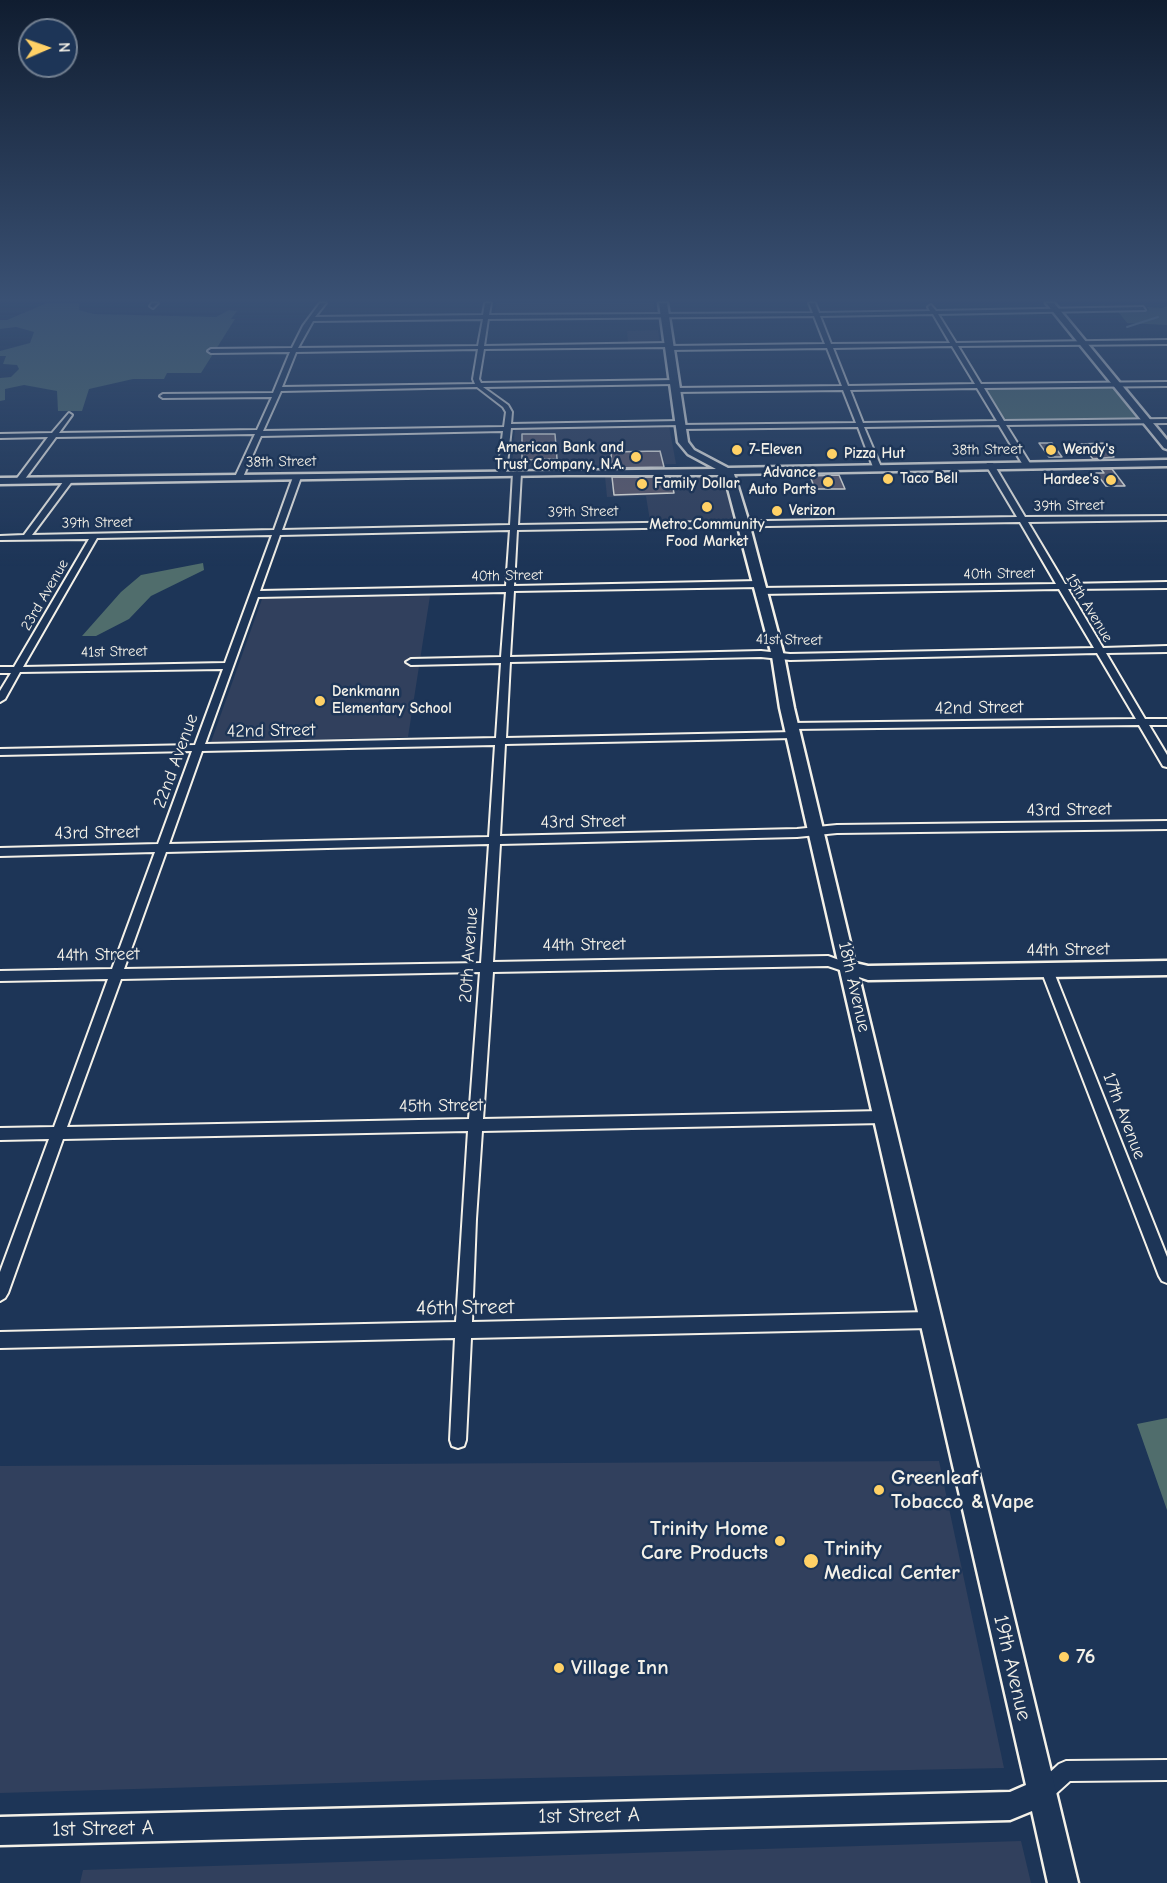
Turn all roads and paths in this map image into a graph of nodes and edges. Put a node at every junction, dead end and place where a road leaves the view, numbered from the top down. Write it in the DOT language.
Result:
graph roads {
  1 [pos="314,391"];
  2 [pos="485,391"];
  3 [pos="512,391"];
  4 [pos="675,391"];
  5 [pos="846,391"];
  6 [pos="981,391"];
  7 [pos="1122,391"];
  8 [pos="276,392"];
  9 [pos="163,396"];
  10 [pos="511,405"];
  11 [pos="69,415"];
  12 [pos="1146,421"];
  13 [pos="1167,421"];
  14 [pos="1001,423"];
  15 [pos="680,425"];
  16 [pos="859,425"];
  17 [pos="508,428"];
  18 [pos="260,433"];
  19 [pos="55,435"];
  20 [pos="0,436"];
  21 [pos="683,442"];
  22 [pos="1167,446"];
  23 [pos="1167,463"];
  24 [pos="990,465"];
  25 [pos="1027,465"];
  26 [pos="675,467"];
  27 [pos="877,467"];
  28 [pos="728,469"];
  29 [pos="563,472"];
  30 [pos="502,473"];
  31 [pos="517,473"];
  32 [pos="239,477"];
  33 [pos="297,477"];
  34 [pos="69,480"];
  35 [pos="0,481"];
  36 [pos="19,481"];
  37 [pos="1167,518"];
  38 [pos="1021,520"];
  39 [pos="744,523"];
  40 [pos="514,527"];
  41 [pos="277,532"];
  42 [pos="94,536"];
  43 [pos="0,538"];
  44 [pos="26,538"];
  45 [pos="1167,585"];
  46 [pos="1060,586"];
  47 [pos="760,588"];
  48 [pos="509,590"];
  49 [pos="255,594"];
  50 [pos="1167,649"];
  51 [pos="1099,651"];
  52 [pos="778,656"];
  53 [pos="505,661"];
  54 [pos="411,662"];
  55 [pos="229,666"];
  56 [pos="17,669"];
  57 [pos="0,670"];
  58 [pos="0,699"];
  59 [pos="1143,722"];
  60 [pos="1167,722"];
  61 [pos="793,731"];
  62 [pos="501,743"];
  63 [pos="199,748"];
  64 [pos="0,752"];
  65 [pos="1167,764"];
  66 [pos="1167,825"];
  67 [pos="817,831"];
  68 [pos="495,840"];
  69 [pos="163,848"];
  70 [pos="0,852"];
  71 [pos="487,966"];
  72 [pos="849,968"];
  73 [pos="1167,968"];
  74 [pos="1047,970"];
  75 [pos="116,974"];
  76 [pos="0,976"];
  77 [pos="883,1117"];
  78 [pos="476,1123"];
  79 [pos="59,1133"];
  80 [pos="0,1134"];
  81 [pos="1167,1276"];
  82 [pos="0,1293"];
  83 [pos="930,1320"];
  84 [pos="464,1329"];
  85 [pos="0,1340"];
  86 [pos="458,1440"];
  87 [pos="961,1453"];
  88 [pos="1167,1770"];
  89 [pos="1042,1793"];
  90 [pos="0,1831"];
  91 [pos="1063,1883"];
  1 -- 8 [label="street"];
  2 -- 17 [label="street"];
  3 -- 10 [label="street"];
  4 -- 15 [label="street"];
  5 -- 16 [label="street"];
  6 -- 14 [label="street"];
  7 -- 12 [label="street"];
  8 -- 9 [label="street"];
  8 -- 18 [label="street"];
  11 -- 19 [label="street"];
  12 -- 13 [label="street"];
  12 -- 14 [label="street"];
  12 -- 22 [label="street"];
  14 -- 16 [label="street"];
  14 -- 25 [label="street"];
  15 -- 16 [label="street"];
  15 -- 17 [label="street"];
  15 -- 21 [label="street"];
  15 -- 28 [label="street"];
  16 -- 27 [label="street"];
  17 -- 18 [label="street"];
  17 -- 30 [label="street"];
  18 -- 19 [label="street"];
  18 -- 32 [label="street"];
  19 -- 20 [label="street"];
  19 -- 36 [label="street"];
  21 -- 26 [label="street"];
  21 -- 28 [label="street"];
  23 -- 25 [label="street, 38th Street"];
  24 -- 25 [label="street, 38th Street"];
  24 -- 27 [label="street, 38th Street"];
  24 -- 38 [label="street, 15th Avenue"];
  26 -- 28 [label="street, 38th Street"];
  26 -- 29 [label="street, 38th Street"];
  27 -- 28 [label="street, 38th Street"];
  28 -- 29 [label="street, 38th Street"];
  28 -- 39 [label="street, 18th Avenue"];
  29 -- 31 [label="street, 38th Street"];
  30 -- 31 [label="street, 38th Street"];
  30 -- 33 [label="street, 38th Street"];
  31 -- 40 [label="street, 20th Avenue"];
  32 -- 33 [label="street, 38th Street"];
  32 -- 34 [label="street, 38th Street"];
  33 -- 41 [label="street, 22nd Avenue"];
  34 -- 36 [label="street, 38th Street"];
  34 -- 44 [label="street"];
  35 -- 36 [label="street, 38th Street"];
  37 -- 38 [label="street, 39th Street"];
  38 -- 39 [label="street, 39th Street"];
  38 -- 46 [label="street, 15th Avenue"];
  39 -- 40 [label="street, 39th Street"];
  39 -- 47 [label="street, 18th Avenue"];
  40 -- 41 [label="street, 39th Street"];
  40 -- 48 [label="street, 20th Avenue"];
  41 -- 42 [label="street, 39th Street"];
  41 -- 49 [label="street, 22nd Avenue"];
  42 -- 44 [label="street, 39th Street"];
  42 -- 56 [label="street, 23rd Avenue"];
  43 -- 44 [label="street, 39th Street"];
  45 -- 46 [label="street, 40th Street"];
  46 -- 47 [label="street, 40th Street"];
  46 -- 51 [label="street, 15th Avenue"];
  47 -- 48 [label="street, 40th Street"];
  47 -- 52 [label="street, 18th Avenue"];
  48 -- 49 [label="street, 40th Street"];
  48 -- 53 [label="street, 20th Avenue"];
  49 -- 55 [label="street, 22nd Avenue"];
  50 -- 51 [label="street, 41st Street"];
  51 -- 52 [label="street, 41st Street"];
  51 -- 59 [label="street, 15th Avenue"];
  52 -- 53 [label="street, 41st Street"];
  52 -- 61 [label="street, 18th Avenue"];
  53 -- 54 [label="street, 41st Street"];
  53 -- 62 [label="street, 20th Avenue"];
  55 -- 56 [label="street, 41st Street"];
  55 -- 63 [label="street, 22nd Avenue"];
  56 -- 57 [label="street, 41st Street"];
  56 -- 58 [label="street, 23rd Avenue"];
  59 -- 60 [label="street, 42nd Street"];
  59 -- 61 [label="street, 42nd Street"];
  59 -- 65 [label="street, 15th Avenue"];
  61 -- 62 [label="street, 42nd Street"];
  61 -- 67 [label="street, 18th Avenue"];
  62 -- 63 [label="street, 42nd Street"];
  62 -- 68 [label="street, 20th Avenue"];
  63 -- 64 [label="street, 42nd Street"];
  63 -- 69 [label="street, 22nd Avenue"];
  66 -- 67 [label="street, 43rd Street"];
  67 -- 68 [label="street, 43rd Street"];
  67 -- 72 [label="street, 18th Avenue"];
  68 -- 69 [label="street, 43rd Street"];
  68 -- 71 [label="street, 20th Avenue"];
  69 -- 70 [label="street, 43rd Street"];
  69 -- 75 [label="street, 22nd Avenue"];
  71 -- 72 [label="street, 44th Street"];
  71 -- 75 [label="street, 44th Street"];
  71 -- 78 [label="street, 20th Avenue"];
  72 -- 74 [label="street, 44th Street"];
  72 -- 77 [label="street, 18th Avenue"];
  73 -- 74 [label="street, 44th Street"];
  74 -- 81 [label="street, 17th Avenue"];
  75 -- 76 [label="street, 44th Street"];
  75 -- 79 [label="street, 22nd Avenue"];
  77 -- 78 [label="street, 45th Street"];
  77 -- 83 [label="street, 18th Avenue"];
  78 -- 79 [label="street, 45th Street"];
  78 -- 84 [label="street, 20th Avenue"];
  79 -- 80 [label="street, 45th Street"];
  79 -- 82 [label="street, 22nd Avenue"];
  83 -- 84 [label="street, 46th Street"];
  83 -- 87 [label="street, 18th Avenue"];
  84 -- 85 [label="street, 46th Street"];
  84 -- 86 [label="street, 20th Avenue"];
  87 -- 89 [label="street, 19th Avenue"];
  88 -- 89 [label="street, 1st Street A"];
  89 -- 90 [label="street, 1st Street A"];
  89 -- 91 [label="street, 19th Avenue"];
}
